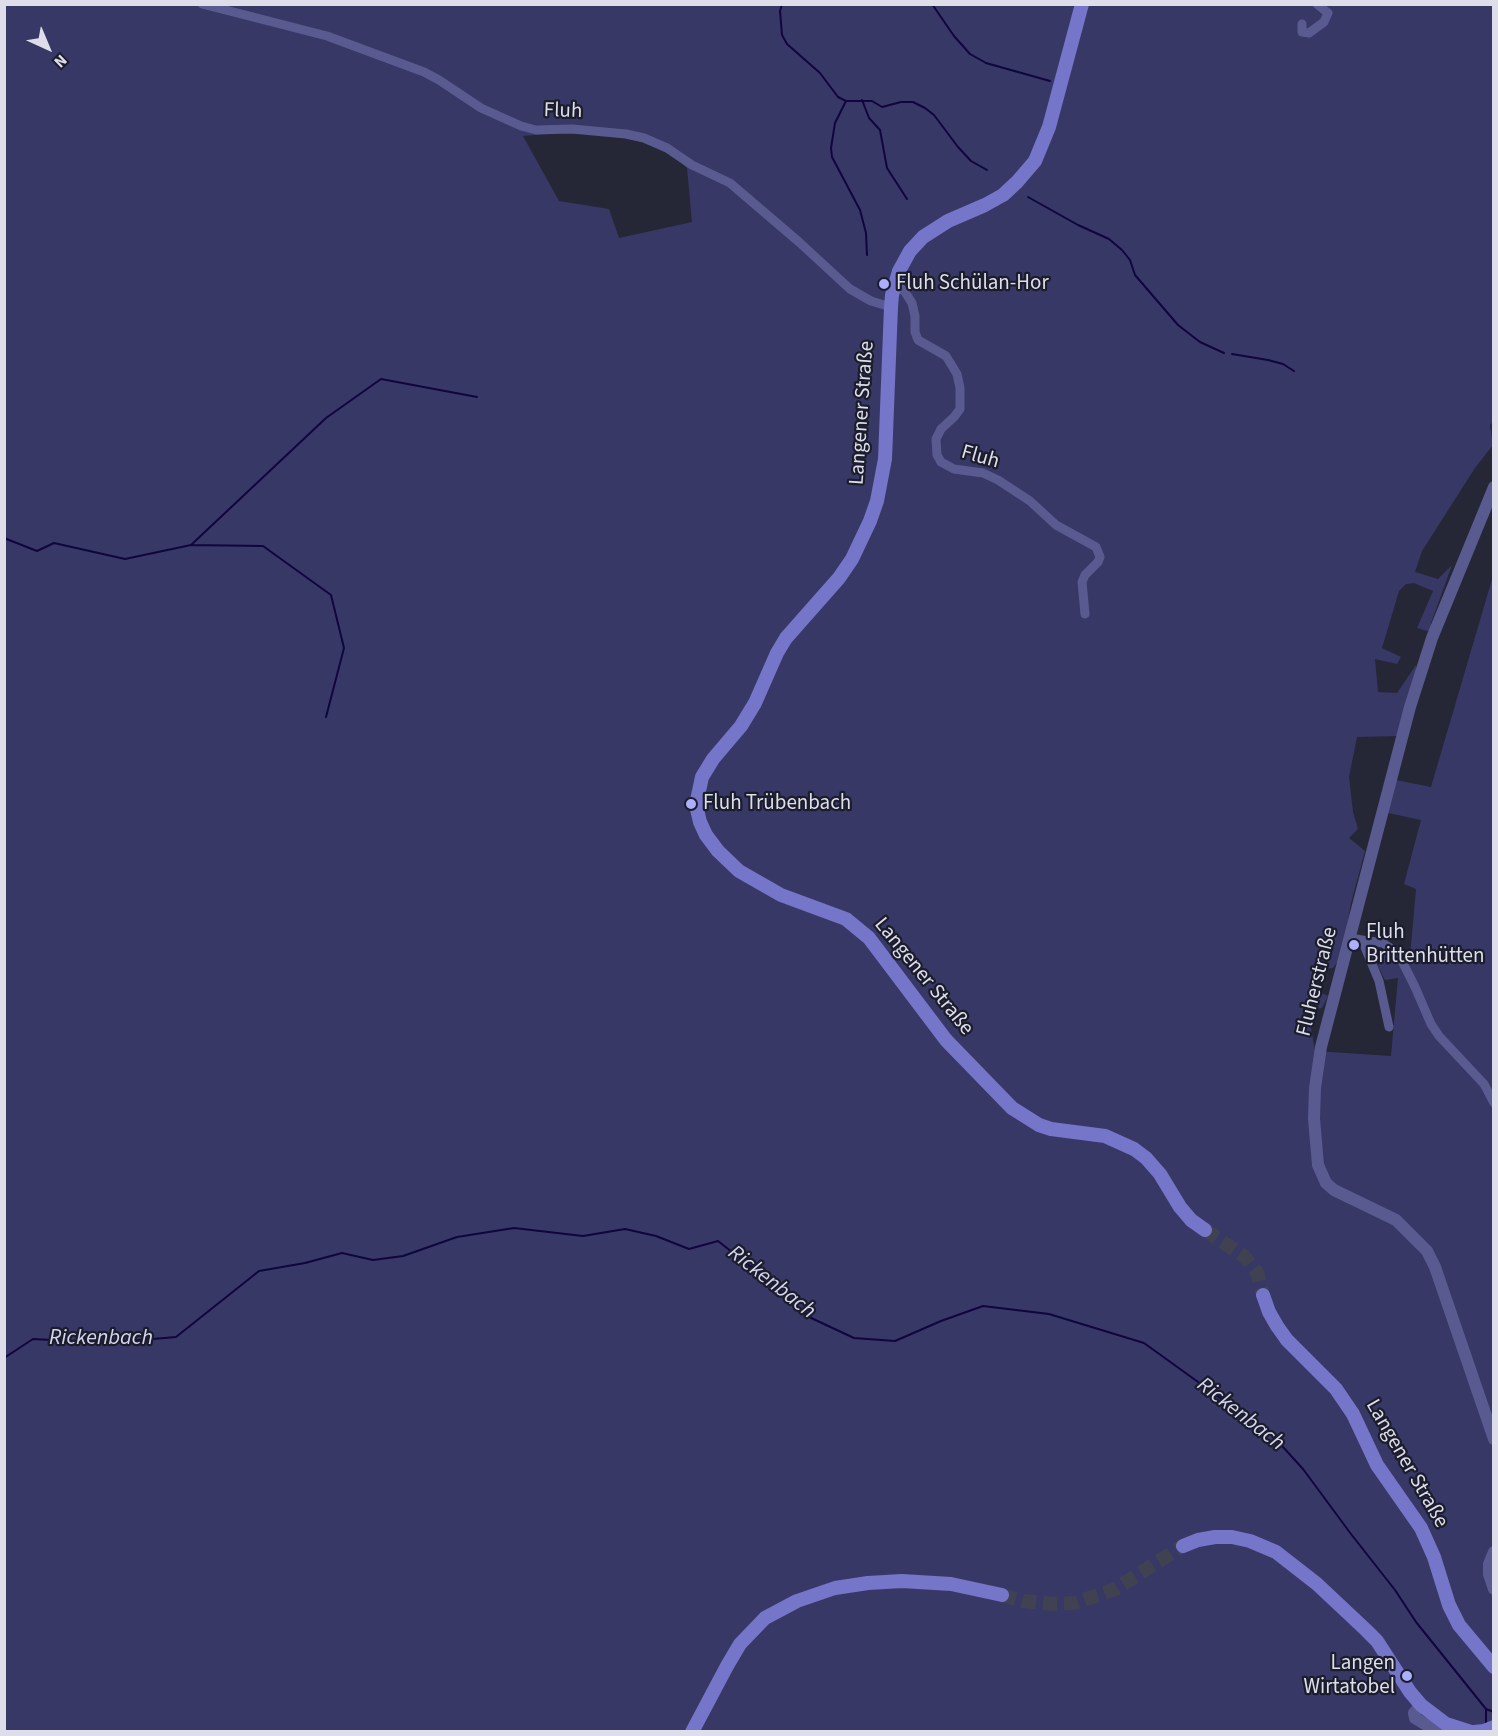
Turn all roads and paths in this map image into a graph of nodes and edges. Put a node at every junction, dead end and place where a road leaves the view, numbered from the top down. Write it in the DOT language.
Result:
graph roads {
  1 [pos="202,4"];
  2 [pos="1082,4"];
  3 [pos="1317,4"];
  4 [pos="1302,24"];
  5 [pos="895,284"];
  6 [pos="891,307"];
  7 [pos="1494,488"];
  8 [pos="1085,614"];
  9 [pos="1356,938"];
  10 [pos="1389,1027"];
  11 [pos="1494,1103"];
  12 [pos="1204,1230"];
  13 [pos="1263,1295"];
  14 [pos="1494,1439"];
  15 [pos="1183,1546"];
  16 [pos="1494,1552"];
  17 [pos="1494,1588"];
  18 [pos="1002,1595"];
  19 [pos="1494,1667"];
  20 [pos="1421,1705"];
  21 [pos="1494,1727"];
  22 [pos="692,1731"];
  23 [pos="1438,1731"];
  24 [pos="1472,1731"];
  1 -- 6 [label="street, Fluh"];
  2 -- 5 [label="main road, Langener Straße"];
  3 -- 4 [label="street"];
  5 -- 6 [label="main road, Langener Straße"];
  5 -- 8 [label="street, Fluh"];
  6 -- 12 [label="main road, Langener Straße"];
  7 -- 9 [label="street, Fluherstraße"];
  9 -- 10 [label="street"];
  9 -- 11 [label="street"];
  9 -- 14 [label="street, Fluherstraße"];
  13 -- 19 [label="main road, Langener Straße"];
  15 -- 20 [label="main road"];
  16 -- 17 [label="street"];
  18 -- 22 [label="main road"];
  20 -- 23 [label="street"];
  20 -- 24 [label="main road"];
  21 -- 24 [label="main road"];
}
